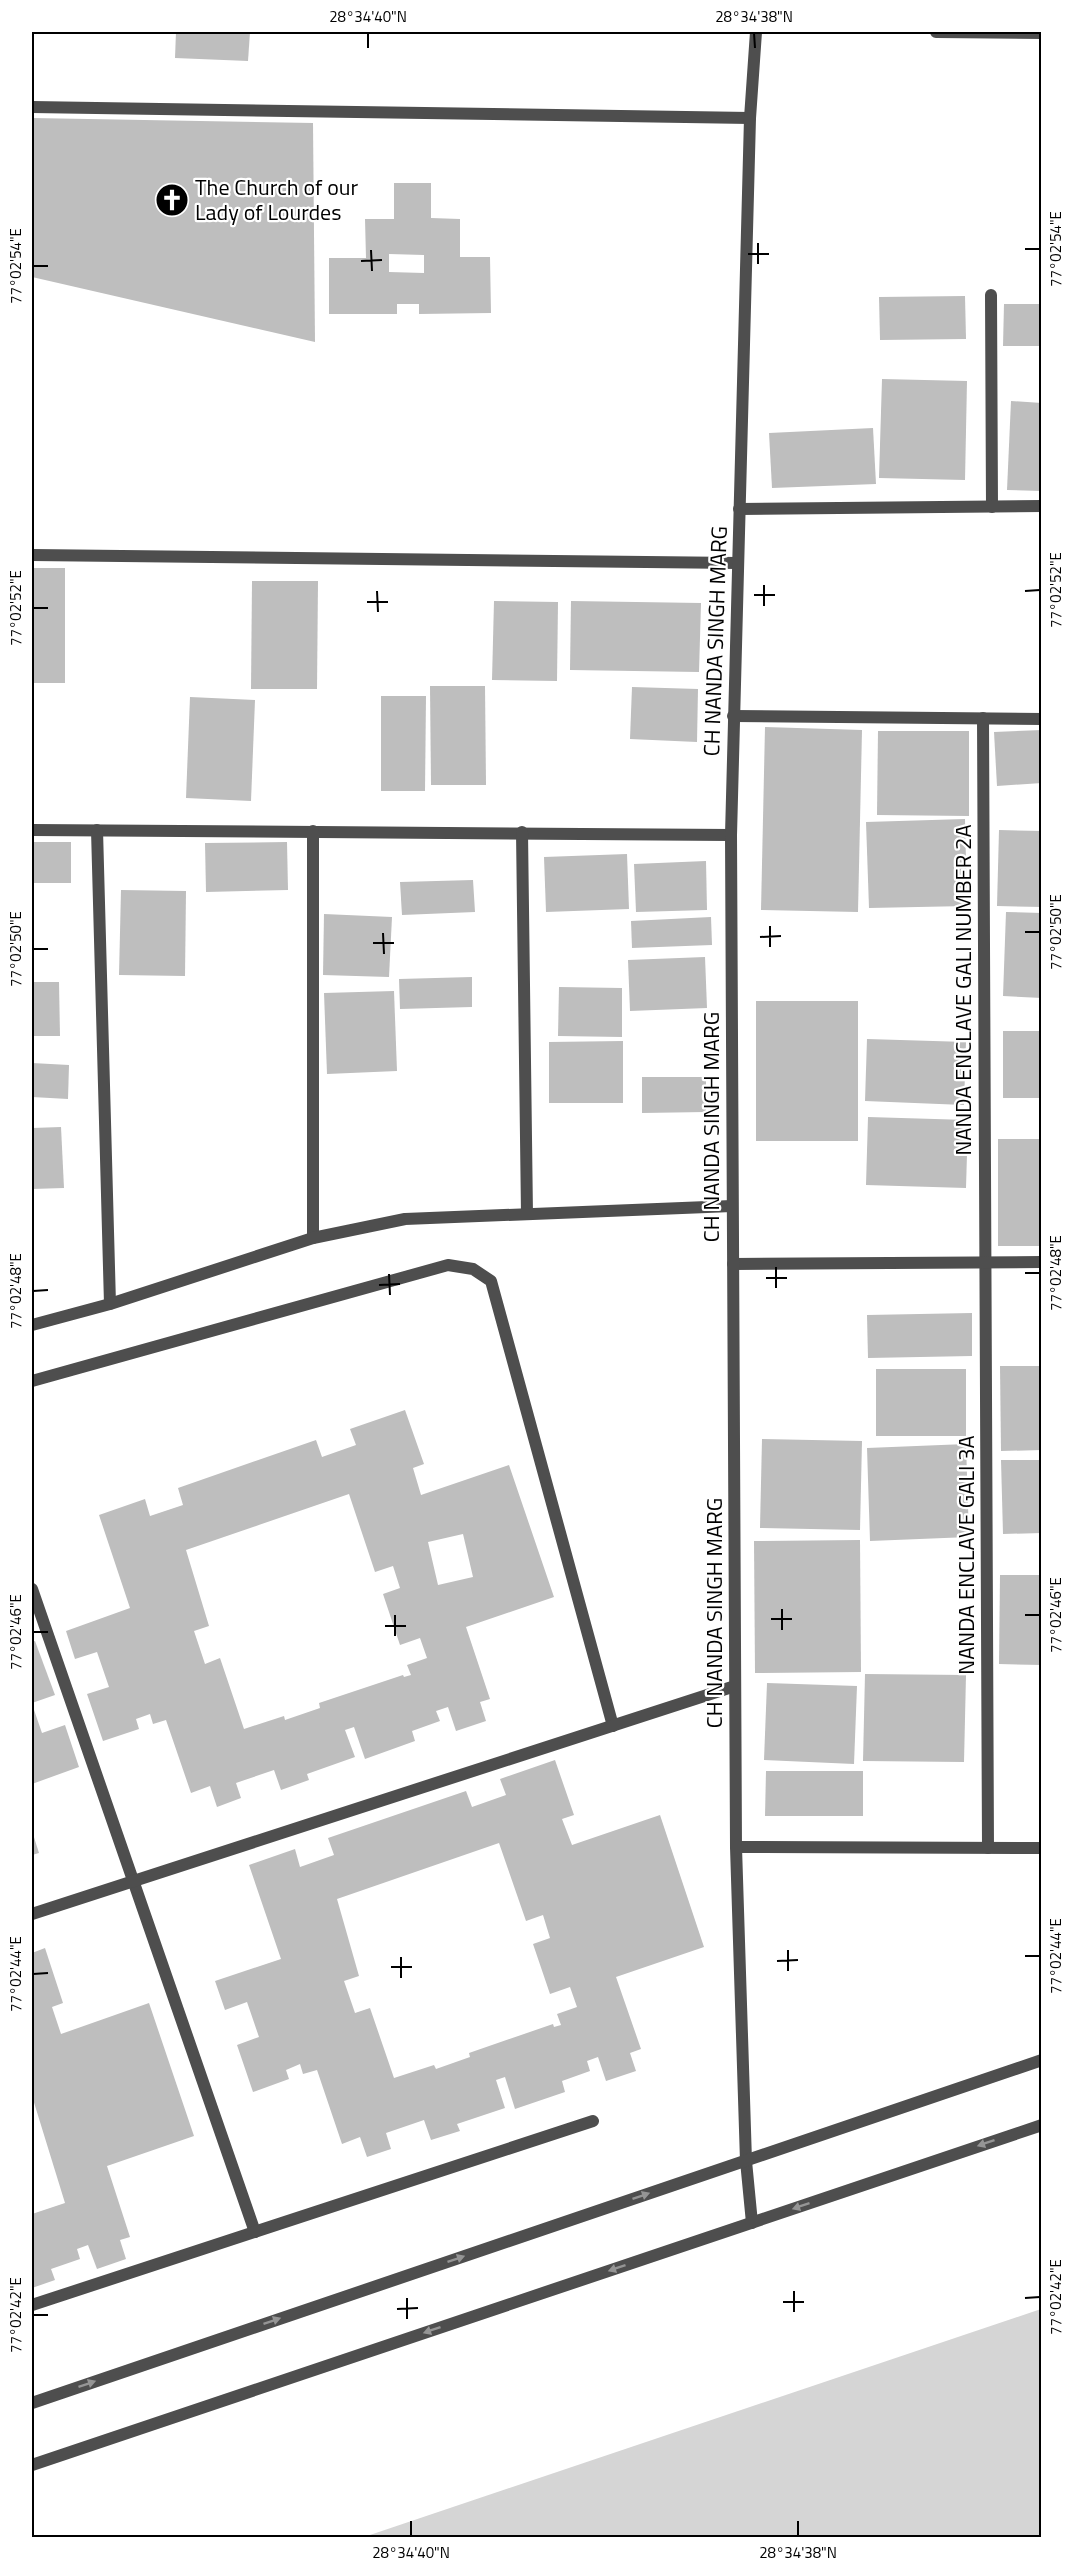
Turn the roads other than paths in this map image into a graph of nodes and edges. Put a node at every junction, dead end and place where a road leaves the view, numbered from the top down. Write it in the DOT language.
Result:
graph roads {
  1 [pos="756,32"];
  2 [pos="936,32"];
  3 [pos="1041,33"];
  4 [pos="32,107"];
  5 [pos="750,118"];
  6 [pos="991,295"];
  7 [pos="1041,506"];
  8 [pos="992,507"];
  9 [pos="739,509"];
  10 [pos="32,555"];
  11 [pos="738,563"];
  12 [pos="733,716"];
  13 [pos="983,718"];
  14 [pos="1041,719"];
  15 [pos="32,830"];
  16 [pos="96,830"];
  17 [pos="313,831"];
  18 [pos="522,832"];
  19 [pos="731,835"];
  20 [pos="732,1206"];
  21 [pos="526,1214"];
  22 [pos="313,1238"];
  23 [pos="986,1262"];
  24 [pos="1041,1262"];
  25 [pos="733,1263"];
  26 [pos="110,1304"];
  27 [pos="32,1324"];
  28 [pos="32,1381"];
  29 [pos="32,1589"];
  30 [pos="735,1686"];
  31 [pos="614,1726"];
  32 [pos="736,1847"];
  33 [pos="988,1848"];
  34 [pos="1041,1848"];
  35 [pos="132,1881"];
  36 [pos="32,1914"];
  37 [pos="1041,2060"];
  38 [pos="593,2121"];
  39 [pos="1041,2125"];
  40 [pos="746,2161"];
  41 [pos="752,2223"];
  42 [pos="255,2232"];
  43 [pos="32,2305"];
  44 [pos="32,2403"];
  45 [pos="32,2465"];
  1 -- 5 [label="street, CH NANDA SINGH MARG"];
  2 -- 3 [label="street"];
  4 -- 5 [label="street"];
  5 -- 9 [label="street, CH NANDA SINGH MARG"];
  6 -- 8 [label="street"];
  7 -- 8 [label="street"];
  8 -- 9 [label="street"];
  9 -- 11 [label="street, CH NANDA SINGH MARG"];
  10 -- 11 [label="street"];
  11 -- 12 [label="street, CH NANDA SINGH MARG"];
  12 -- 13 [label="street"];
  12 -- 19 [label="street, CH NANDA SINGH MARG"];
  13 -- 14 [label="street"];
  13 -- 23 [label="street, NANDA ENCLAVE GALI NUMBER 2A"];
  15 -- 16 [label="street"];
  16 -- 17 [label="street"];
  16 -- 26 [label="street"];
  17 -- 18 [label="street"];
  17 -- 22 [label="street"];
  18 -- 19 [label="street"];
  18 -- 21 [label="street"];
  19 -- 20 [label="street, CH NANDA SINGH MARG"];
  20 -- 21 [label="street"];
  20 -- 25 [label="street, CH NANDA SINGH MARG"];
  21 -- 22 [label="street"];
  22 -- 26 [label="street"];
  23 -- 24 [label="street"];
  23 -- 25 [label="street"];
  23 -- 33 [label="street, NANDA ENCLAVE GALI 3A"];
  25 -- 30 [label="street, CH NANDA SINGH MARG"];
  26 -- 27 [label="street"];
  28 -- 31 [label="street"];
  29 -- 35 [label="street"];
  30 -- 31 [label="street"];
  30 -- 32 [label="street, CH NANDA SINGH MARG"];
  31 -- 35 [label="street"];
  32 -- 33 [label="street"];
  32 -- 40 [label="street, CH NANDA SINGH MARG"];
  33 -- 34 [label="street"];
  35 -- 36 [label="street"];
  35 -- 42 [label="street"];
  37 -- 40 [label="street"];
  38 -- 42 [label="street"];
  39 -- 41 [label="street, one-way"];
  40 -- 41 [label="street, CH NANDA SINGH MARG"];
  44 -- 40 [label="street, one-way"];
  41 -- 45 [label="street, one-way"];
  42 -- 43 [label="street"];
}
